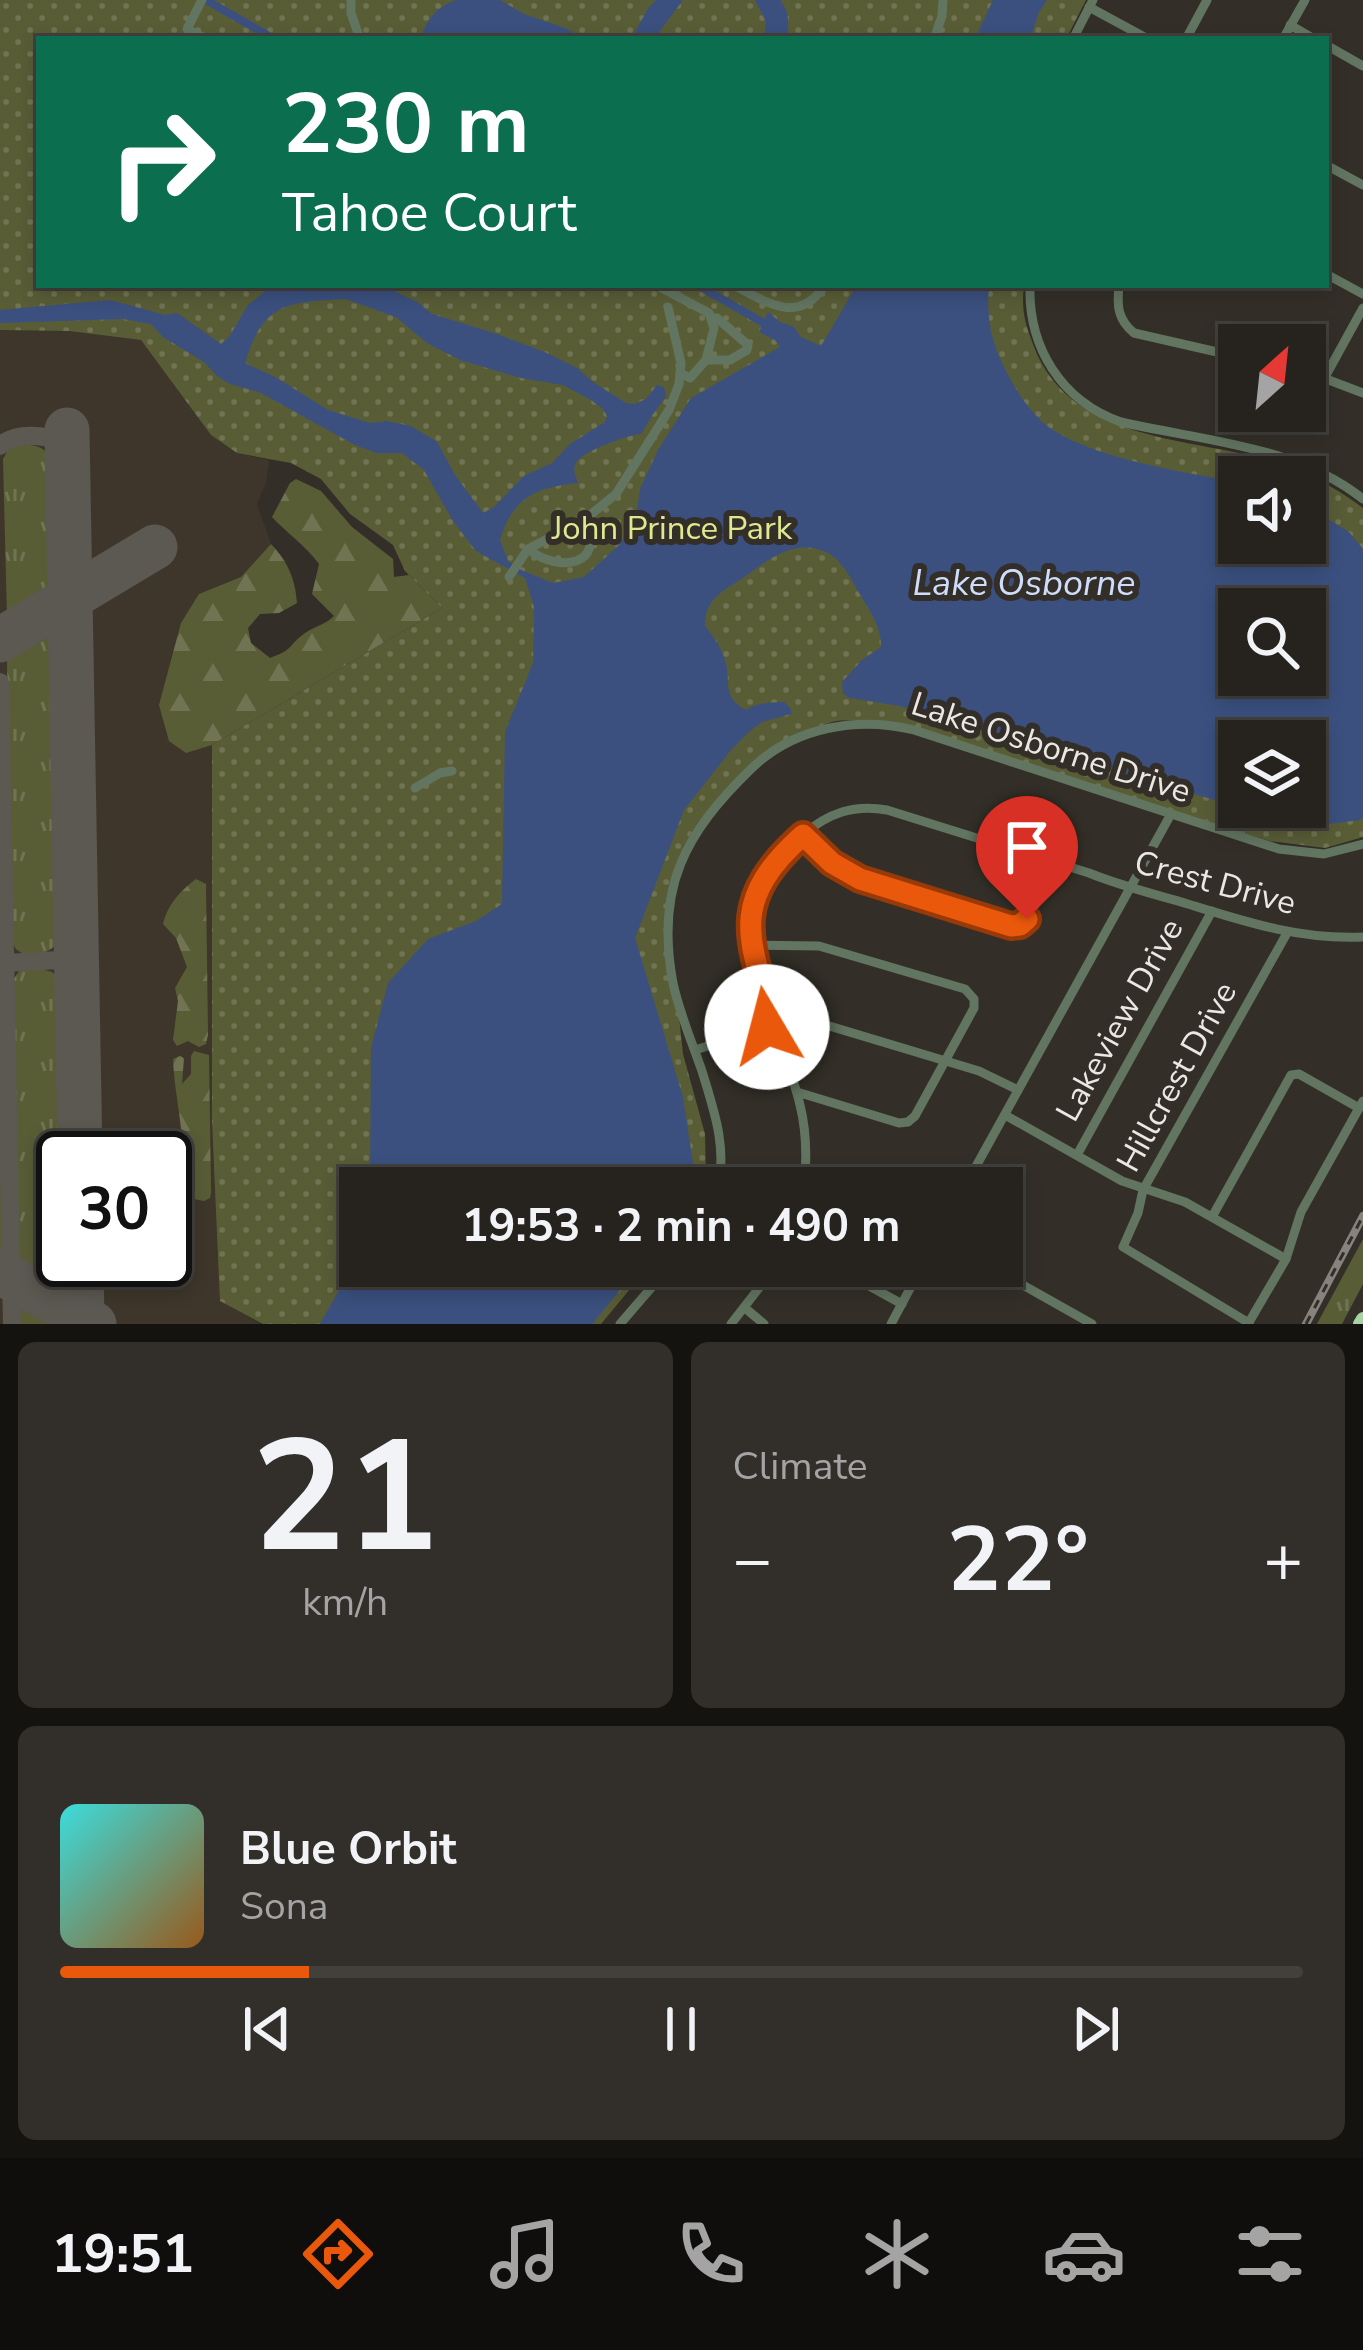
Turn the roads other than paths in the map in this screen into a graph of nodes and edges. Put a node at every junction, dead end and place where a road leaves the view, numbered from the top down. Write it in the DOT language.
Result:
graph roads {
  1 [pos="202,0"];
  2 [pos="351,0"];
  3 [pos="943,0"];
  4 [pos="1208,0"];
  5 [pos="1305,0"];
  6 [pos="1091,3"];
  7 [pos="1290,26"];
  8 [pos="201,36"];
  9 [pos="359,36"];
  10 [pos="935,36"];
  11 [pos="1074,36"];
  12 [pos="1143,36"];
  13 [pos="1188,36"];
  14 [pos="1285,36"];
  15 [pos="1308,36"];
  16 [pos="1329,47"];
  17 [pos="1363,66"];
  18 [pos="1329,167"];
  19 [pos="1363,185"];
  20 [pos="1329,276"];
  21 [pos="656,288"];
  22 [pos="660,288"];
  23 [pos="739,288"];
  24 [pos="822,288"];
  25 [pos="1030,288"];
  26 [pos="1119,288"];
  27 [pos="1363,294"];
  28 [pos="684,300"];
  29 [pos="667,305"];
  30 [pos="1363,308"];
  31 [pos="712,318"];
  32 [pos="1218,352"];
  33 [pos="706,360"];
  34 [pos="684,371"];
  35 [pos="1326,375"];
  36 [pos="1326,377"];
  37 [pos="1363,393"];
  38 [pos="1363,500"];
  39 [pos="584,520"];
  40 [pos="525,553"];
  41 [pos="509,577"];
  42 [pos="452,772"];
  43 [pos="415,788"];
  44 [pos="1171,814"];
  45 [pos="803,835"];
  46 [pos="1363,844"];
  47 [pos="1058,863"];
  48 [pos="1130,887"];
  49 [pos="1212,911"];
  50 [pos="1287,933"];
  51 [pos="1363,937"];
  52 [pos="751,945"];
  53 [pos="775,1024"];
  54 [pos="695,1050"];
  55 [pos="945,1061"];
  56 [pos="1018,1090"];
  57 [pos="797,1092"];
  58 [pos="1361,1104"];
  59 [pos="1005,1114"];
  60 [pos="1076,1155"];
  61 [pos="722,1167"];
  62 [pos="806,1167"];
  63 [pos="976,1167"];
  64 [pos="1143,1190"];
  65 [pos="1212,1217"];
  66 [pos="1286,1259"];
  67 [pos="1023,1285"];
  68 [pos="654,1287"];
  69 [pos="760,1287"];
  70 [pos="871,1287"];
  71 [pos="911,1287"];
  72 [pos="902,1304"];
  73 [pos="745,1308"];
  74 [pos="626,1322"];
  75 [pos="1249,1323"];
  76 [pos="731,1324"];
  77 [pos="764,1324"];
  78 [pos="891,1324"];
  79 [pos="1092,1324"];
  1 -- 8 [label="street"];
  2 -- 9 [label="street"];
  3 -- 10 [label="street"];
  4 -- 13 [label="street"];
  5 -- 7 [label="street"];
  6 -- 11 [label="street"];
  6 -- 12 [label="street"];
  7 -- 14 [label="street"];
  7 -- 15 [label="street"];
  16 -- 17 [label="street"];
  18 -- 19 [label="street"];
  20 -- 27 [label="street"];
  21 -- 29 [label="street"];
  22 -- 28 [label="street"];
  23 -- 24 [label="street"];
  25 -- 38 [label="street"];
  26 -- 32 [label="street"];
  28 -- 29 [label="street"];
  28 -- 31 [label="street"];
  29 -- 34 [label="street"];
  30 -- 35 [label="street"];
  31 -- 33 [label="street"];
  31 -- 33 [label="street"];
  33 -- 34 [label="street"];
  34 -- 39 [label="street"];
  36 -- 37 [label="street"];
  39 -- 40 [label="street"];
  39 -- 40 [label="street"];
  40 -- 41 [label="street"];
  42 -- 43 [label="street"];
  44 -- 46 [label="street, Lake Osborne Drive"];
  44 -- 48 [label="street"];
  44 -- 54 [label="street, Lake Osborne Drive"];
  45 -- 47 [label="street, Crest Drive"];
  45 -- 47 [label="street"];
  45 -- 52 [label="street, Crest Drive"];
  47 -- 48 [label="street, Crest Drive"];
  48 -- 49 [label="street, Crest Drive"];
  48 -- 56 [label="street"];
  49 -- 50 [label="street, Crest Drive"];
  49 -- 60 [label="street, Lakeview Drive"];
  50 -- 51 [label="street, Crest Drive"];
  50 -- 64 [label="street, Hillcrest Drive"];
  52 -- 53 [label="street, Crest Drive"];
  52 -- 55 [label="street"];
  53 -- 54 [label="street"];
  53 -- 55 [label="street"];
  53 -- 57 [label="street, Crest Drive"];
  54 -- 61 [label="street, Lake Osborne Drive"];
  55 -- 56 [label="street"];
  55 -- 57 [label="street"];
  56 -- 59 [label="street"];
  57 -- 62 [label="street, Crest Drive"];
  58 -- 65 [label="street"];
  58 -- 66 [label="street"];
  59 -- 60 [label="street"];
  59 -- 63 [label="street"];
  60 -- 64 [label="street"];
  64 -- 65 [label="street"];
  64 -- 75 [label="street, Hillcrest Drive"];
  65 -- 66 [label="street"];
  66 -- 75 [label="street"];
  67 -- 79 [label="street"];
  68 -- 74 [label="street"];
  69 -- 73 [label="street"];
  70 -- 72 [label="street"];
  71 -- 72 [label="street"];
  72 -- 78 [label="street"];
  73 -- 76 [label="street"];
  73 -- 77 [label="street"];
}
